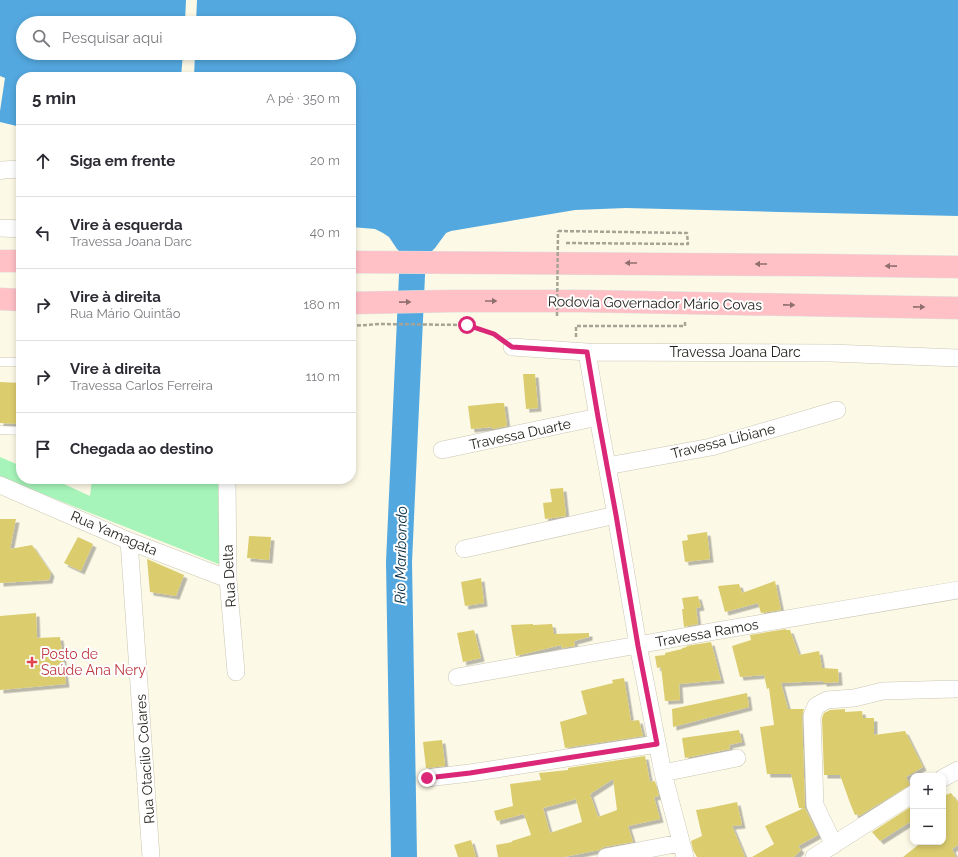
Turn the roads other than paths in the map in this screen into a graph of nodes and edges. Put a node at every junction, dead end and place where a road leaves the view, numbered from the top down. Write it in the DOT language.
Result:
graph roads {
  1 [pos="16,169"];
  2 [pos="0,171"];
  3 [pos="0,228"];
  4 [pos="16,229"];
  5 [pos="0,261"];
  6 [pos="16,261"];
  7 [pos="356,262"];
  8 [pos="958,267"];
  9 [pos="0,299"];
  10 [pos="16,300"];
  11 [pos="359,303"];
  12 [pos="958,308"];
  13 [pos="512,347"];
  14 [pos="587,352"];
  15 [pos="958,358"];
  16 [pos="0,362"];
  17 [pos="16,362"];
  18 [pos="837,410"];
  19 [pos="598,417"];
  20 [pos="0,430"];
  21 [pos="16,431"];
  22 [pos="442,450"];
  23 [pos="607,466"];
  24 [pos="227,484"];
  25 [pos="0,485"];
  26 [pos="616,515"];
  27 [pos="130,541"];
  28 [pos="464,549"];
  29 [pos="228,579"];
  30 [pos="958,590"];
  31 [pos="638,646"];
  32 [pos="236,672"];
  33 [pos="457,677"];
  34 [pos="955,689"];
  35 [pos="657,744"];
  36 [pos="737,758"];
  37 [pos="958,770"];
  38 [pos="662,773"];
  39 [pos="946,776"];
  40 [pos="427,778"];
  41 [pos="910,796"];
  42 [pos="834,845"];
  43 [pos="682,850"];
  44 [pos="152,857"];
  45 [pos="606,857"];
  46 [pos="814,857"];
  1 -- 2 [label="street"];
  3 -- 4 [label="street"];
  5 -- 6 [label="highway"];
  8 -- 7 [label="highway, one-way"];
  9 -- 10 [label="highway"];
  11 -- 12 [label="highway, Rodovia Governador Mário Covas, one-way"];
  13 -- 14 [label="street, Travessa Joana Darc"];
  14 -- 15 [label="street, Travessa Joana Darc"];
  14 -- 19 [label="street"];
  16 -- 17 [label="lane"];
  18 -- 23 [label="street, Travessa Libiane"];
  19 -- 22 [label="street, Travessa Duarte"];
  19 -- 23 [label="street"];
  20 -- 21 [label="lane"];
  23 -- 26 [label="street"];
  24 -- 29 [label="street, Rua Delta"];
  25 -- 27 [label="street, Rua Yamagata"];
  26 -- 28 [label="street"];
  26 -- 31 [label="street"];
  27 -- 29 [label="street, Rua Yamagata"];
  27 -- 44 [label="street, Rua Otacílio Colares"];
  29 -- 32 [label="street, Rua Delta"];
  30 -- 31 [label="street, Travessa Ramos"];
  31 -- 33 [label="street, Travessa Ramos"];
  31 -- 35 [label="street"];
  34 -- 42 [label="street"];
  35 -- 38 [label="street"];
  35 -- 40 [label="street"];
  36 -- 38 [label="street"];
  37 -- 39 [label="street"];
  38 -- 43 [label="street"];
  41 -- 42 [label="street"];
  42 -- 46 [label="street"];
  43 -- 45 [label="street"];
}
